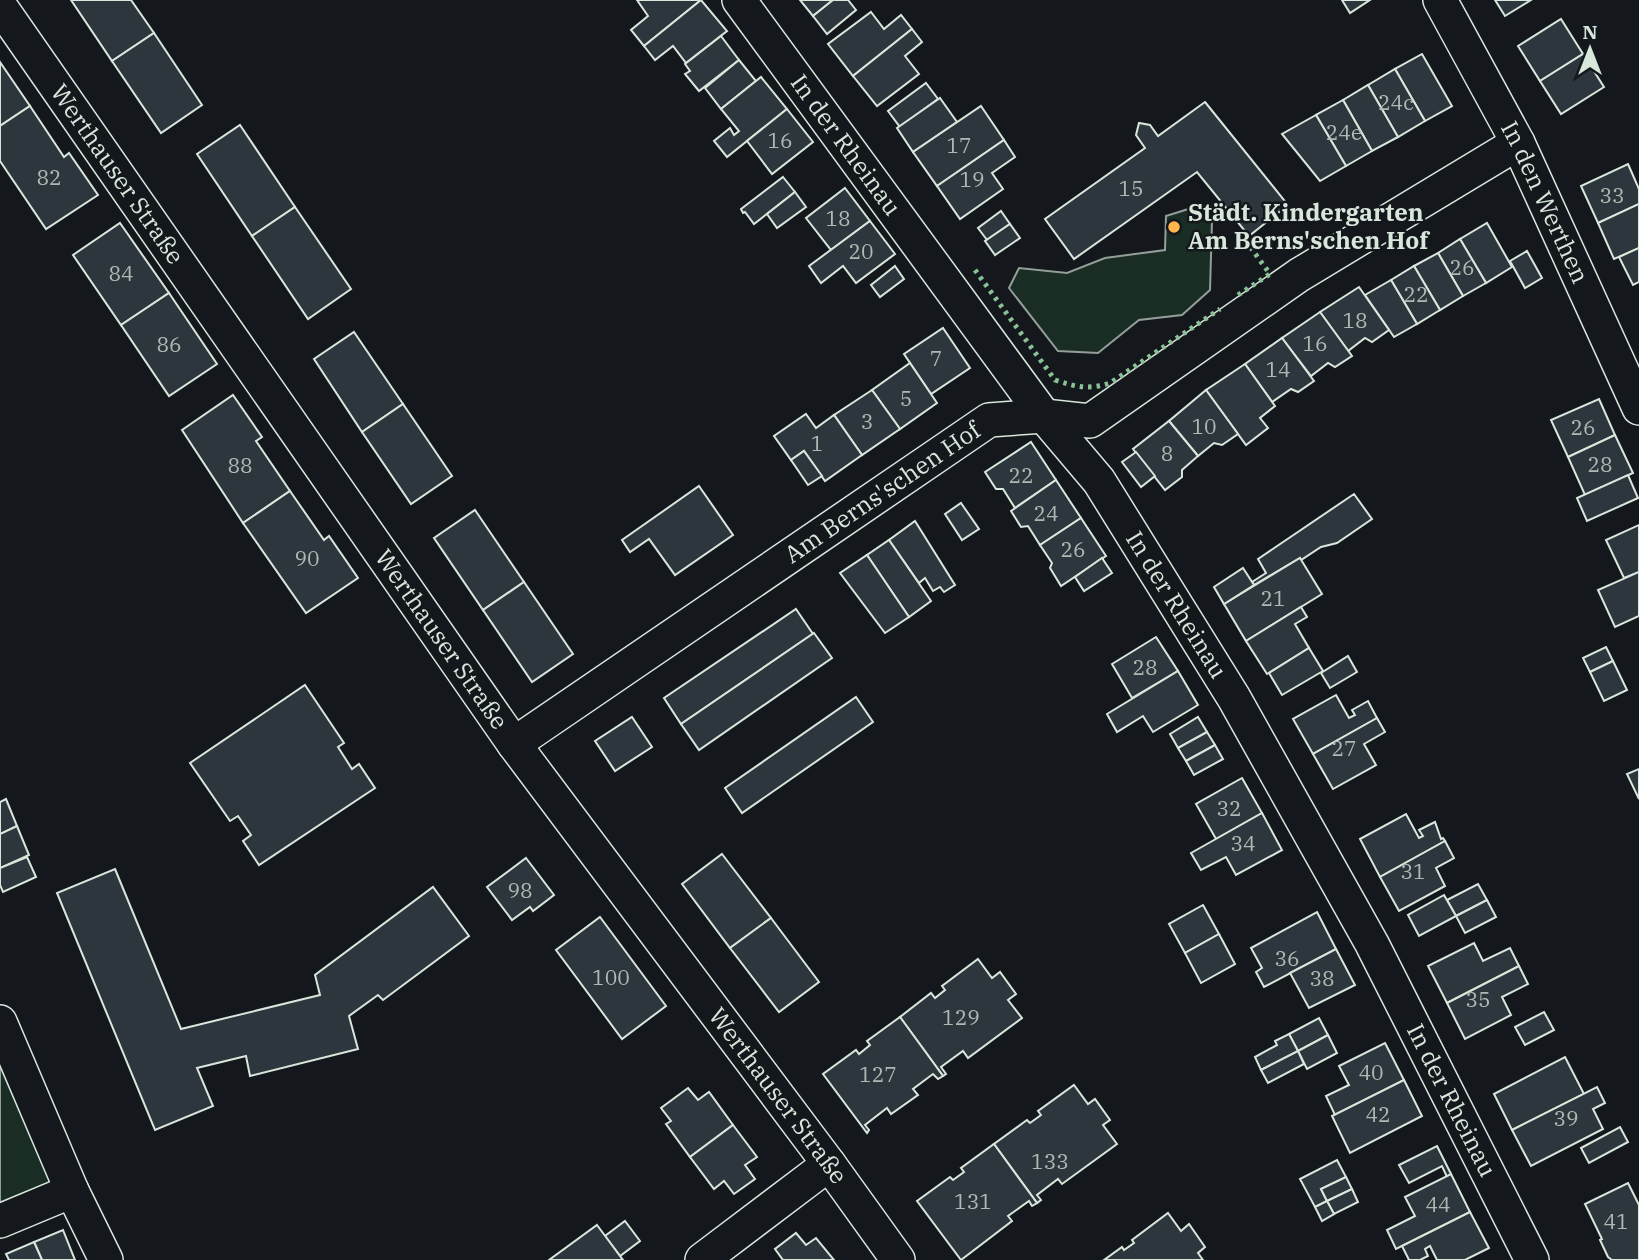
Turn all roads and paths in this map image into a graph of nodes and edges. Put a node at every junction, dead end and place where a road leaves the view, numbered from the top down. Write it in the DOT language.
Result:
graph roads {
  1 [pos="739,0"];
  2 [pos="1440,0"];
  3 [pos="0,6"];
  4 [pos="1518,144"];
  5 [pos="1639,408"];
  6 [pos="1044,416"];
  7 [pos="514,744"];
  8 [pos="0,1022"];
  9 [pos="829,1164"];
  10 [pos="72,1191"];
  11 [pos="0,1221"];
  12 [pos="106,1260"];
  13 [pos="702,1260"];
  14 [pos="898,1260"];
  15 [pos="1532,1260"];
  1 -- 6 [label="street, In der Rheinau"];
  2 -- 4 [label="street, In den Werthen"];
  3 -- 7 [label="street, Werthauser Straße"];
  4 -- 5 [label="street, In den Werthen"];
  4 -- 6 [label="street, Am Berns'schen Hof"];
  6 -- 7 [label="street, Am Berns'schen Hof"];
  6 -- 15 [label="street, In der Rheinau"];
  7 -- 9 [label="street, Werthauser Straße"];
  8 -- 10 [label="street"];
  9 -- 13 [label="street"];
  9 -- 14 [label="street, Werthauser Straße"];
  10 -- 11 [label="street"];
  10 -- 12 [label="street"];
}
